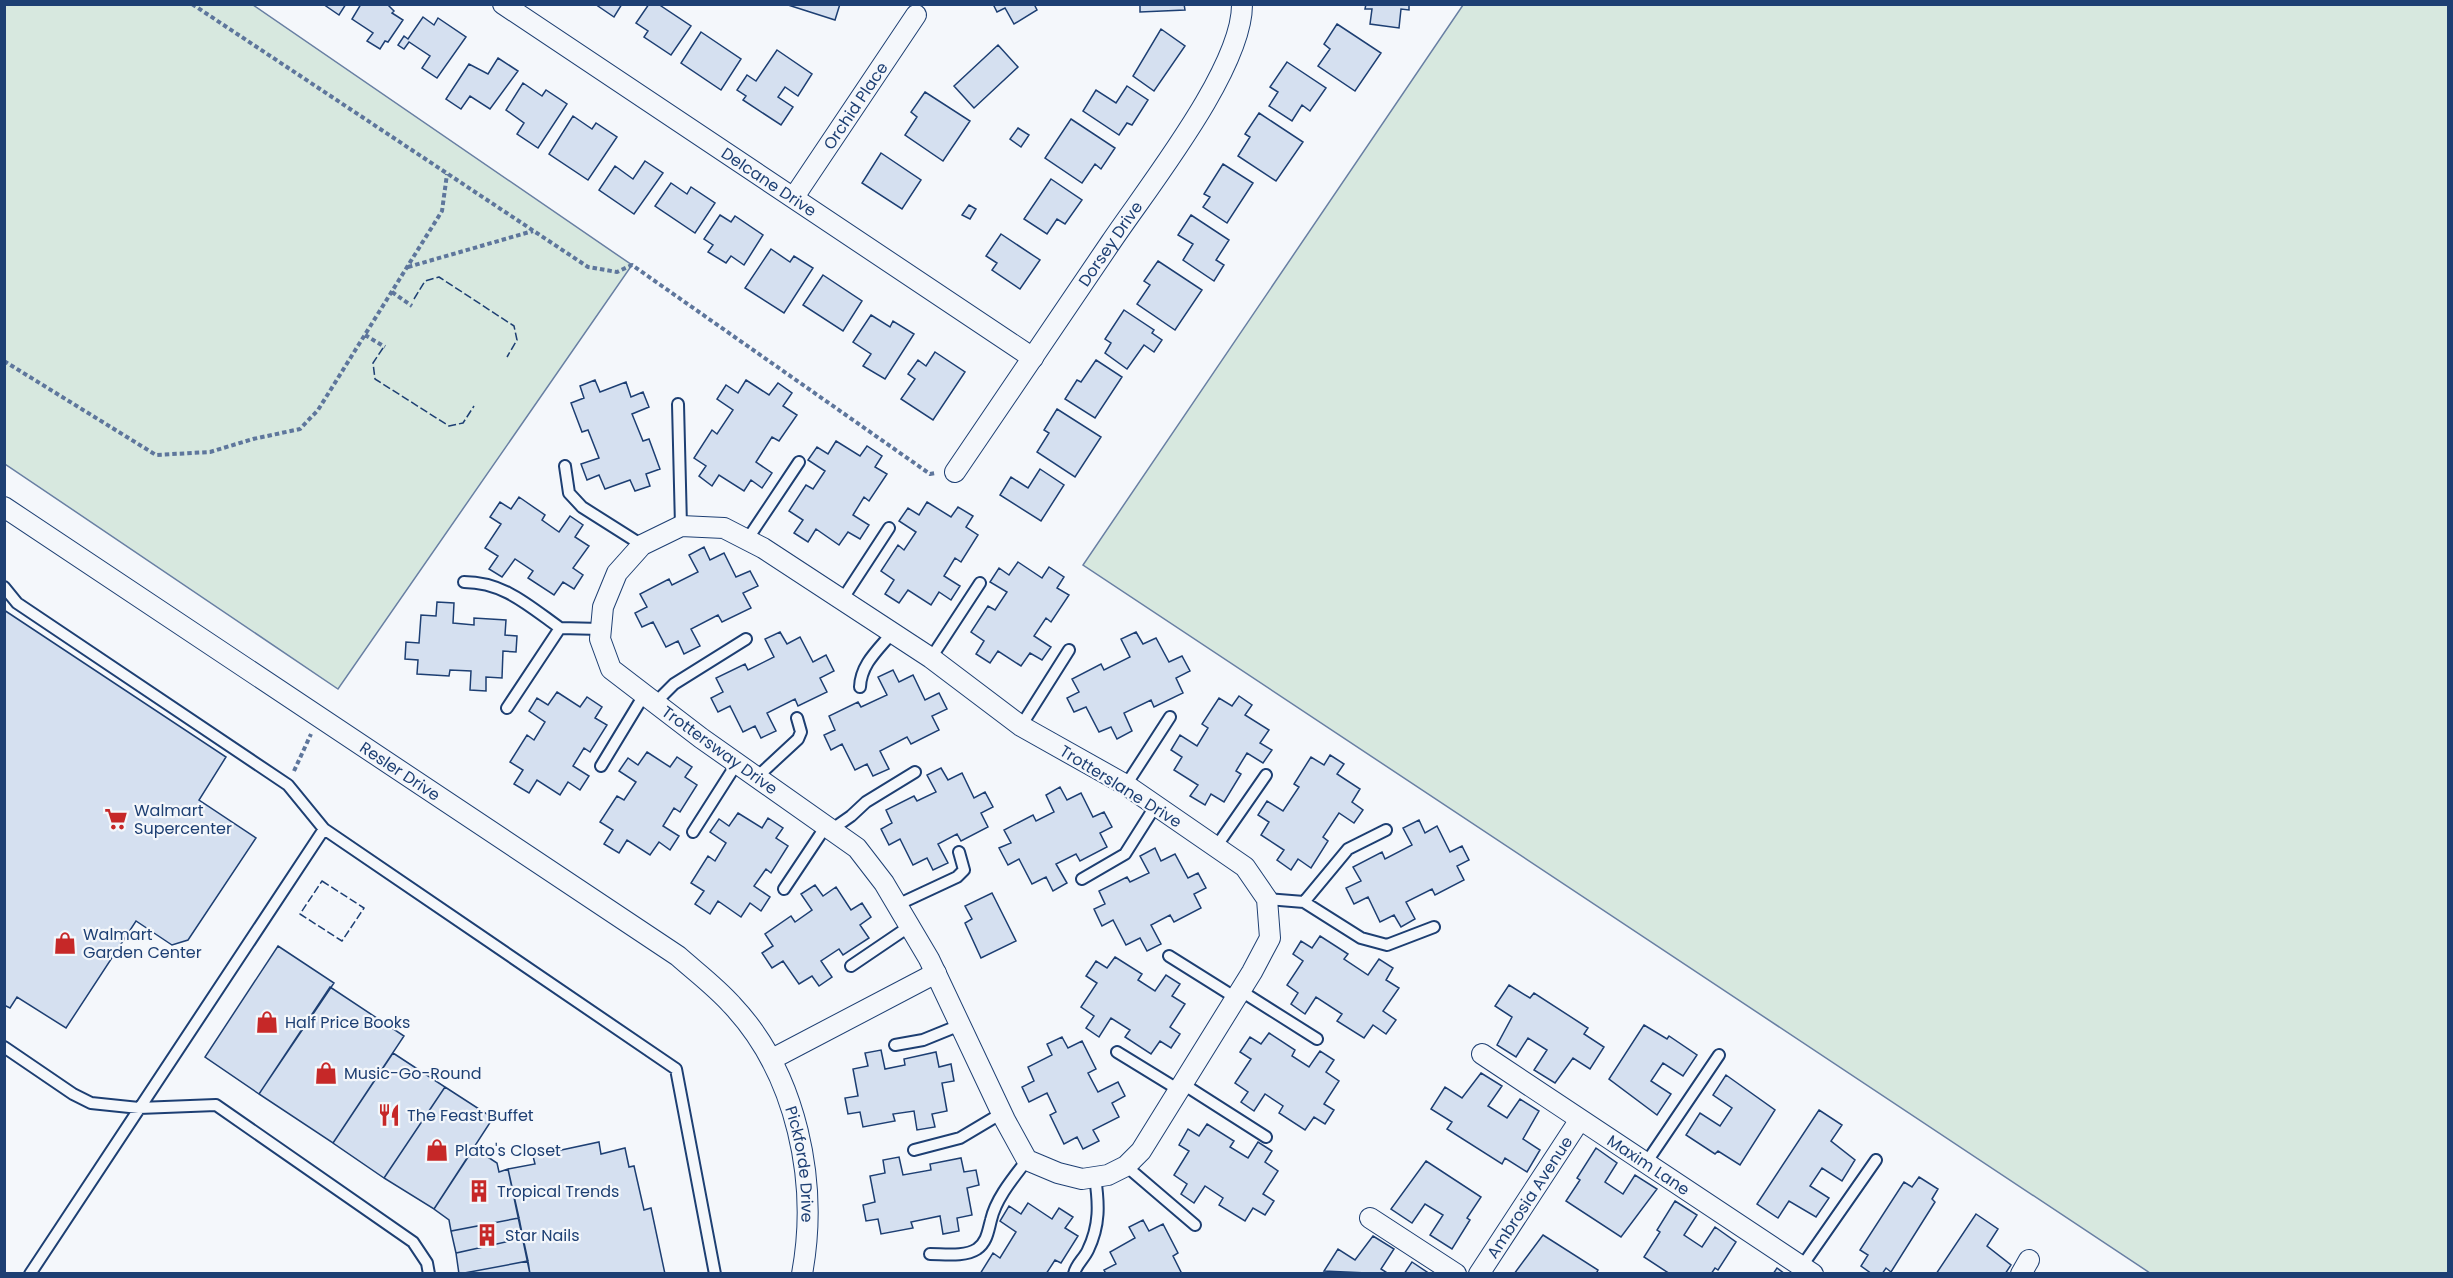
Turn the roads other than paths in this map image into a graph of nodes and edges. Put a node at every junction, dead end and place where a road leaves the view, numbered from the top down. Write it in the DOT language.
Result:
graph roads {
  1 [pos="503,4"];
  2 [pos="1242,4"];
  3 [pos="916,15"];
  4 [pos="794,197"];
  5 [pos="1033,358"];
  6 [pos="678,404"];
  7 [pos="799,462"];
  8 [pos="565,466"];
  9 [pos="955,472"];
  10 [pos="4,507"];
  11 [pos="681,526"];
  12 [pos="889,528"];
  13 [pos="747,540"];
  14 [pos="642,545"];
  15 [pos="464,582"];
  16 [pos="980,583"];
  17 [pos="4,587"];
  18 [pos="842,600"];
  19 [pos="560,628"];
  20 [pos="601,628"];
  21 [pos="892,633"];
  22 [pos="746,639"];
  23 [pos="1069,650"];
  24 [pos="931,658"];
  25 [pos="860,687"];
  26 [pos="650,699"];
  27 [pos="507,708"];
  28 [pos="1170,717"];
  29 [pos="797,718"];
  30 [pos="1021,726"];
  31 [pos="737,763"];
  32 [pos="601,766"];
  33 [pos="915,772"];
  34 [pos="1266,775"];
  35 [pos="757,777"];
  36 [pos="1126,785"];
  37 [pos="1156,805"];
  38 [pos="828,828"];
  39 [pos="324,829"];
  40 [pos="1386,830"];
  41 [pos="693,832"];
  42 [pos="1216,847"];
  43 [pos="959,852"];
  44 [pos="1082,879"];
  45 [pos="784,889"];
  46 [pos="1267,899"];
  47 [pos="1304,902"];
  48 [pos="897,905"];
  49 [pos="910,926"];
  50 [pos="1434,927"];
  51 [pos="1169,956"];
  52 [pos="851,966"];
  53 [pos="936,974"];
  54 [pos="1239,995"];
  55 [pos="960,1025"];
  56 [pos="1317,1038"];
  57 [pos="895,1045"];
  58 [pos="4,1047"];
  59 [pos="1117,1052"];
  60 [pos="1482,1054"];
  61 [pos="1719,1055"];
  62 [pos="772,1059"];
  63 [pos="1181,1087"];
  64 [pos="139,1108"];
  65 [pos="1002,1113"];
  66 [pos="1579,1121"];
  67 [pos="1266,1137"];
  68 [pos="914,1150"];
  69 [pos="1027,1160"];
  70 [pos="1876,1160"];
  71 [pos="1646,1163"];
  72 [pos="1126,1166"];
  73 [pos="1102,1176"];
  74 [pos="1370,1218"];
  75 [pos="1195,1225"];
  76 [pos="930,1254"];
  77 [pos="1808,1270"];
  78 [pos="30,1274"];
  79 [pos="429,1274"];
  80 [pos="716,1274"];
  81 [pos="802,1274"];
  82 [pos="1074,1274"];
  83 [pos="1456,1274"];
  84 [pos="1479,1274"];
  1 -- 4 [label="street, Delcane Drive"];
  2 -- 5 [label="street, Dorsey Drive"];
  3 -- 4 [label="street, Orchid Place"];
  4 -- 5 [label="street, Delcane Drive"];
  5 -- 9 [label="street, Dorsey Drive"];
  6 -- 11 [label="lane"];
  7 -- 13 [label="lane"];
  8 -- 14 [label="lane"];
  10 -- 62 [label="street, Resler Drive"];
  11 -- 13 [label="street, Trotterslane Drive"];
  11 -- 14 [label="street, Trottersway Drive"];
  12 -- 18 [label="lane"];
  13 -- 18 [label="street, Trotterslane Drive"];
  14 -- 20 [label="street, Trottersway Drive"];
  15 -- 19 [label="lane"];
  16 -- 24 [label="lane"];
  17 -- 39 [label="lane"];
  18 -- 21 [label="street, Trotterslane Drive"];
  19 -- 20 [label="lane"];
  19 -- 27 [label="lane"];
  20 -- 26 [label="street, Trottersway Drive"];
  21 -- 24 [label="street, Trotterslane Drive"];
  21 -- 25 [label="lane"];
  22 -- 26 [label="lane"];
  23 -- 30 [label="lane"];
  24 -- 30 [label="street, Trotterslane Drive"];
  26 -- 31 [label="street, Trottersway Drive"];
  26 -- 32 [label="lane"];
  28 -- 36 [label="lane"];
  29 -- 35 [label="lane"];
  30 -- 36 [label="street, Trotterslane Drive"];
  31 -- 35 [label="street, Trottersway Drive"];
  31 -- 41 [label="lane"];
  33 -- 38 [label="lane"];
  34 -- 42 [label="lane"];
  35 -- 38 [label="street, Trottersway Drive"];
  36 -- 37 [label="street, Trotterslane Drive"];
  37 -- 42 [label="street, Trotterslane Drive"];
  37 -- 44 [label="lane"];
  38 -- 45 [label="lane"];
  38 -- 48 [label="street, Trottersway Drive"];
  39 -- 64 [label="lane"];
  39 -- 80 [label="lane"];
  40 -- 47 [label="lane"];
  42 -- 46 [label="street, Trotterslane Drive"];
  43 -- 48 [label="lane"];
  46 -- 47 [label="lane"];
  46 -- 54 [label="street"];
  47 -- 50 [label="lane"];
  48 -- 49 [label="street, Trottersway Drive"];
  49 -- 52 [label="lane"];
  49 -- 53 [label="street, Trottersway Drive"];
  51 -- 54 [label="lane"];
  53 -- 55 [label="street, Trottersway Drive"];
  53 -- 62 [label="street"];
  54 -- 56 [label="lane"];
  54 -- 63 [label="street"];
  55 -- 57 [label="lane"];
  55 -- 65 [label="street, Trottersway Drive"];
  58 -- 64 [label="lane"];
  59 -- 63 [label="lane"];
  60 -- 66 [label="street, Maxim Lane"];
  61 -- 71 [label="lane"];
  62 -- 81 [label="street, Pickforde Drive"];
  63 -- 67 [label="lane"];
  63 -- 72 [label="street"];
  64 -- 78 [label="lane"];
  64 -- 79 [label="lane"];
  65 -- 68 [label="lane"];
  65 -- 69 [label="street, Trottersway Drive"];
  66 -- 71 [label="street, Maxim Lane"];
  66 -- 84 [label="street, Ambrosia Avenue"];
  69 -- 73 [label="street"];
  69 -- 76 [label="lane"];
  70 -- 77 [label="lane"];
  71 -- 77 [label="street, Maxim Lane"];
  72 -- 73 [label="street"];
  72 -- 75 [label="lane"];
  73 -- 82 [label="lane"];
  74 -- 83 [label="street"];
}
